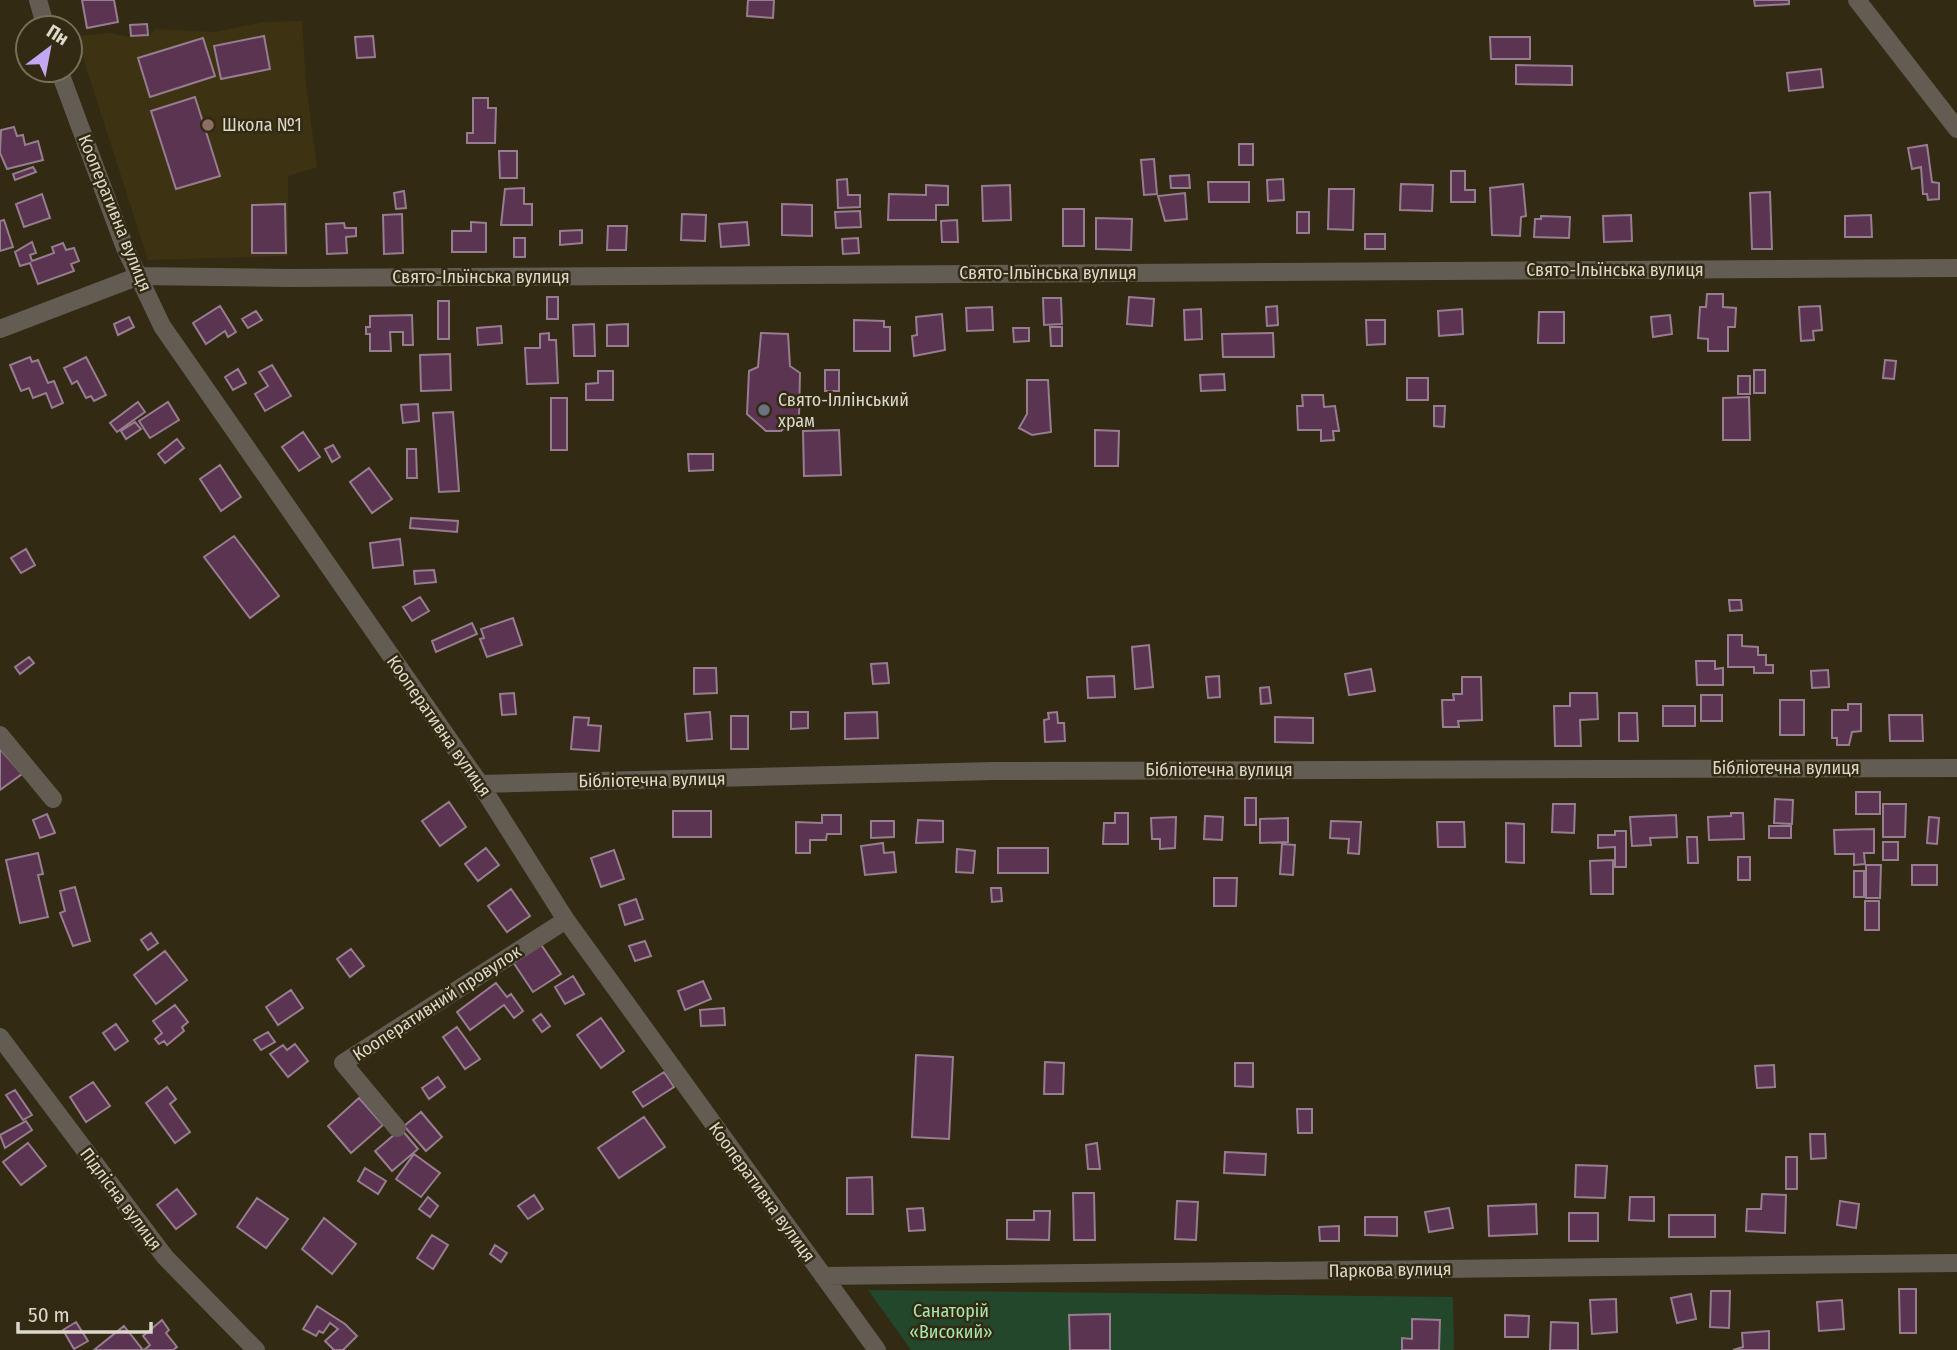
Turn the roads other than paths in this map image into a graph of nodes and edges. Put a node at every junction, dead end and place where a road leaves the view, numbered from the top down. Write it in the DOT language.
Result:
graph roads {
  1 [pos="1857,0"];
  2 [pos="64,84"];
  3 [pos="1957,129"];
  4 [pos="1957,268"];
  5 [pos="139,276"];
  6 [pos="0,329"];
  7 [pos="0,735"];
  8 [pos="1957,768"];
  9 [pos="481,784"];
  10 [pos="53,799"];
  11 [pos="566,920"];
  12 [pos="0,1037"];
  13 [pos="397,1128"];
  14 [pos="1957,1263"];
  15 [pos="823,1276"];
  16 [pos="256,1350"];
  17 [pos="877,1350"];
  1 -- 3 [label="street"];
  2 -- 5 [label="street, Кооперативна вулиця"];
  4 -- 5 [label="street, Свято-Ільїнська вулиця"];
  5 -- 6 [label="street"];
  5 -- 9 [label="street, Кооперативна вулиця"];
  7 -- 10 [label="street"];
  8 -- 9 [label="street, Бібліотечна вулиця"];
  9 -- 11 [label="street, Кооперативна вулиця"];
  11 -- 13 [label="street, Кооперативний провулок"];
  11 -- 15 [label="street, Кооперативна вулиця"];
  12 -- 16 [label="street, Підлісна вулиця"];
  14 -- 15 [label="street, Паркова вулиця"];
  15 -- 17 [label="street, Кооперативна вулиця"];
}
